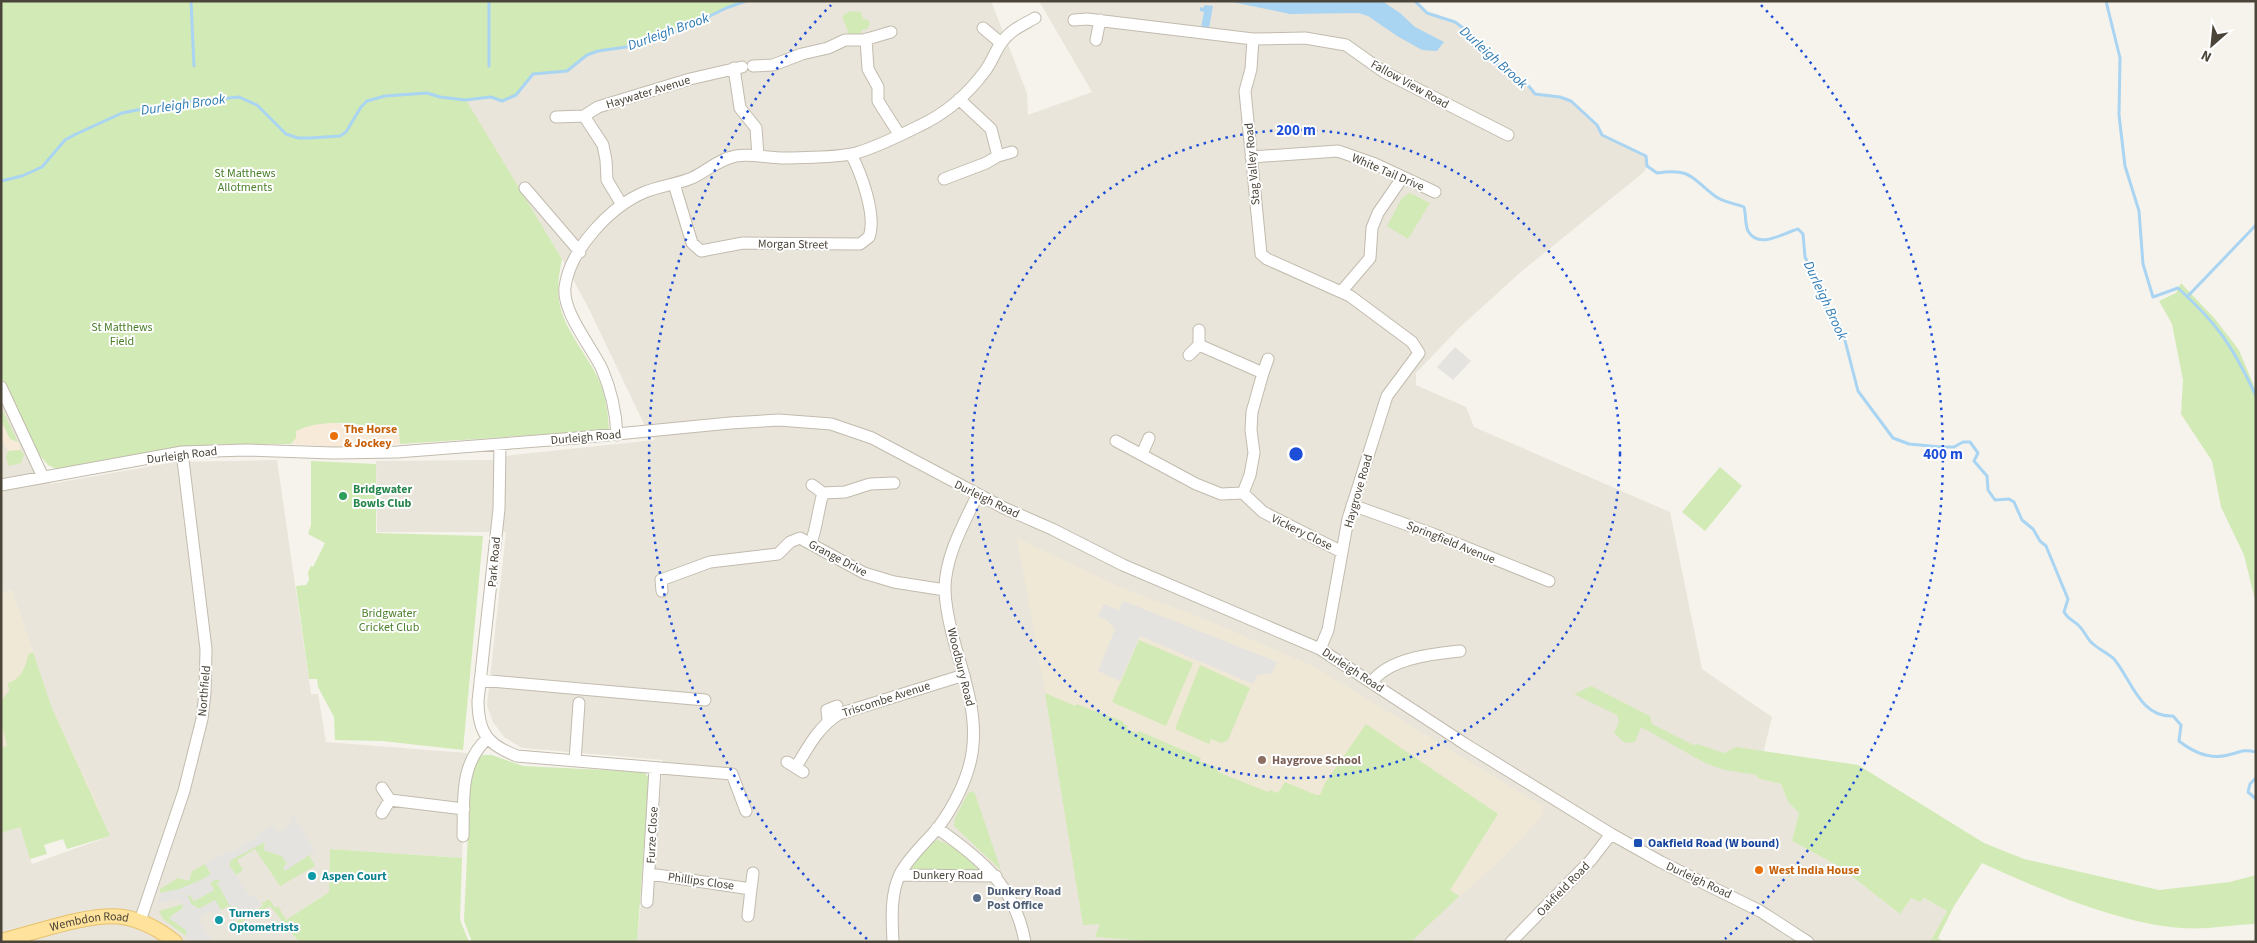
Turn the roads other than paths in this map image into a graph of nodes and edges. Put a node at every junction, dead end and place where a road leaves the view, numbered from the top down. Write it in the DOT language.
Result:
graph roads {
  1 [pos="1035,18"];
  2 [pos="1074,20"];
  3 [pos="1100,20"];
  4 [pos="983,28"];
  5 [pos="891,32"];
  6 [pos="866,39"];
  7 [pos="1253,39"];
  8 [pos="1096,40"];
  9 [pos="1001,43"];
  10 [pos="743,67"];
  11 [pos="959,100"];
  12 [pos="584,116"];
  13 [pos="556,117"];
  14 [pos="899,134"];
  15 [pos="1508,135"];
  16 [pos="1012,152"];
  17 [pos="851,154"];
  18 [pos="758,156"];
  19 [pos="998,156"];
  20 [pos="1251,157"];
  21 [pos="1402,178"];
  22 [pos="944,179"];
  23 [pos="674,184"];
  24 [pos="524,188"];
  25 [pos="1435,192"];
  26 [pos="622,205"];
  27 [pos="580,252"];
  28 [pos="1340,292"];
  29 [pos="1199,330"];
  30 [pos="1199,345"];
  31 [pos="1419,353"];
  32 [pos="1189,355"];
  33 [pos="1268,359"];
  34 [pos="1263,373"];
  35 [pos="1,387"];
  36 [pos="617,435"];
  37 [pos="1149,438"];
  38 [pos="1116,441"];
  39 [pos="500,445"];
  40 [pos="182,452"];
  41 [pos="1142,454"];
  42 [pos="43,477"];
  43 [pos="894,483"];
  44 [pos="1,485"];
  45 [pos="812,485"];
  46 [pos="823,493"];
  47 [pos="1243,493"];
  48 [pos="978,494"];
  49 [pos="1352,505"];
  50 [pos="811,542"];
  51 [pos="1342,552"];
  52 [pos="1549,581"];
  53 [pos="662,590"];
  54 [pos="945,590"];
  55 [pos="1320,649"];
  56 [pos="1460,651"];
  57 [pos="964,675"];
  58 [pos="480,680"];
  59 [pos="1372,682"];
  60 [pos="705,700"];
  61 [pos="579,704"];
  62 [pos="837,706"];
  63 [pos="828,720"];
  64 [pos="488,738"];
  65 [pos="575,761"];
  66 [pos="795,767"];
  67 [pos="655,768"];
  68 [pos="382,788"];
  69 [pos="390,800"];
  70 [pos="464,809"];
  71 [pos="746,812"];
  72 [pos="382,813"];
  73 [pos="937,828"];
  74 [pos="1611,834"];
  75 [pos="463,836"];
  76 [pos="753,873"];
  77 [pos="650,874"];
  78 [pos="900,875"];
  79 [pos="996,876"];
  80 [pos="751,889"];
  81 [pos="647,902"];
  82 [pos="748,916"];
  83 [pos="140,921"];
  84 [pos="1,942"];
  85 [pos="175,942"];
  86 [pos="893,942"];
  87 [pos="1025,942"];
  88 [pos="1511,942"];
  89 [pos="1808,942"];
  1 -- 9 [label="street"];
  2 -- 3 [label="street"];
  3 -- 7 [label="street"];
  3 -- 8 [label="street"];
  4 -- 9 [label="street"];
  5 -- 6 [label="street, Haywater Avenue"];
  6 -- 10 [label="street, Haywater Avenue"];
  6 -- 14 [label="street"];
  7 -- 15 [label="street, Fallow View Road"];
  7 -- 20 [label="street, Stag Valley Road"];
  9 -- 11 [label="street"];
  10 -- 12 [label="street, Haywater Avenue"];
  10 -- 18 [label="street"];
  11 -- 14 [label="street"];
  11 -- 19 [label="street"];
  12 -- 13 [label="street, Haywater Avenue"];
  12 -- 26 [label="street"];
  14 -- 17 [label="street"];
  16 -- 19 [label="street"];
  17 -- 18 [label="street"];
  17 -- 23 [label="street, Morgan Street"];
  18 -- 23 [label="street"];
  19 -- 22 [label="street"];
  20 -- 21 [label="street, White Tail Drive"];
  20 -- 28 [label="street, Stag Valley Road"];
  21 -- 25 [label="street, White Tail Drive"];
  21 -- 28 [label="street"];
  23 -- 26 [label="street"];
  24 -- 27 [label="street"];
  26 -- 27 [label="street"];
  27 -- 36 [label="street"];
  28 -- 31 [label="street, Stag Valley Road"];
  29 -- 30 [label="street"];
  30 -- 32 [label="street"];
  30 -- 34 [label="street"];
  31 -- 49 [label="street, Haygrove Road"];
  33 -- 34 [label="street"];
  34 -- 47 [label="street"];
  35 -- 42 [label="street"];
  36 -- 39 [label="street, Durleigh Road"];
  36 -- 48 [label="street, Durleigh Road"];
  37 -- 41 [label="street"];
  38 -- 41 [label="street"];
  39 -- 40 [label="street, Durleigh Road"];
  39 -- 58 [label="street, Park Road"];
  40 -- 42 [label="street, Durleigh Road"];
  40 -- 83 [label="street, Northfield"];
  41 -- 47 [label="street"];
  42 -- 44 [label="street, Durleigh Road"];
  43 -- 46 [label="street"];
  45 -- 46 [label="street"];
  46 -- 50 [label="street"];
  47 -- 51 [label="street, Vickery Close"];
  48 -- 54 [label="street, Woodbury Road"];
  48 -- 55 [label="street, Durleigh Road"];
  49 -- 51 [label="street, Haygrove Road"];
  49 -- 52 [label="street, Springfield Avenue"];
  50 -- 53 [label="street, Grange Drive"];
  50 -- 54 [label="street, Grange Drive"];
  51 -- 55 [label="street, Haygrove Road"];
  54 -- 57 [label="street, Woodbury Road"];
  55 -- 59 [label="street, Durleigh Road"];
  56 -- 59 [label="street"];
  57 -- 63 [label="street, Triscombe Avenue"];
  57 -- 73 [label="street, Woodbury Road"];
  58 -- 60 [label="street"];
  58 -- 64 [label="street, Park Road"];
  59 -- 74 [label="street, Durleigh Road"];
  61 -- 65 [label="street"];
  62 -- 63 [label="street, Triscombe Avenue"];
  63 -- 66 [label="street"];
  64 -- 65 [label="street"];
  64 -- 70 [label="street"];
  65 -- 67 [label="street"];
  67 -- 71 [label="street"];
  67 -- 77 [label="street, Furze Close"];
  68 -- 69 [label="street"];
  69 -- 70 [label="street"];
  69 -- 72 [label="street"];
  70 -- 75 [label="street"];
  73 -- 78 [label="street, Woodbury Road"];
  73 -- 79 [label="street, Dunkery Road"];
  74 -- 88 [label="street, Oakfield Road"];
  74 -- 89 [label="street, Durleigh Road"];
  76 -- 80 [label="street, Phillips Close"];
  77 -- 80 [label="street, Phillips Close"];
  77 -- 81 [label="street, Furze Close"];
  78 -- 79 [label="street, Dunkery Road"];
  78 -- 86 [label="street, Woodbury Road"];
  79 -- 87 [label="street, Dunkery Road"];
  80 -- 82 [label="street, Phillips Close"];
  83 -- 84 [label="main road, Wembdon Road"];
  83 -- 85 [label="main road, Wembdon Road"];
}
